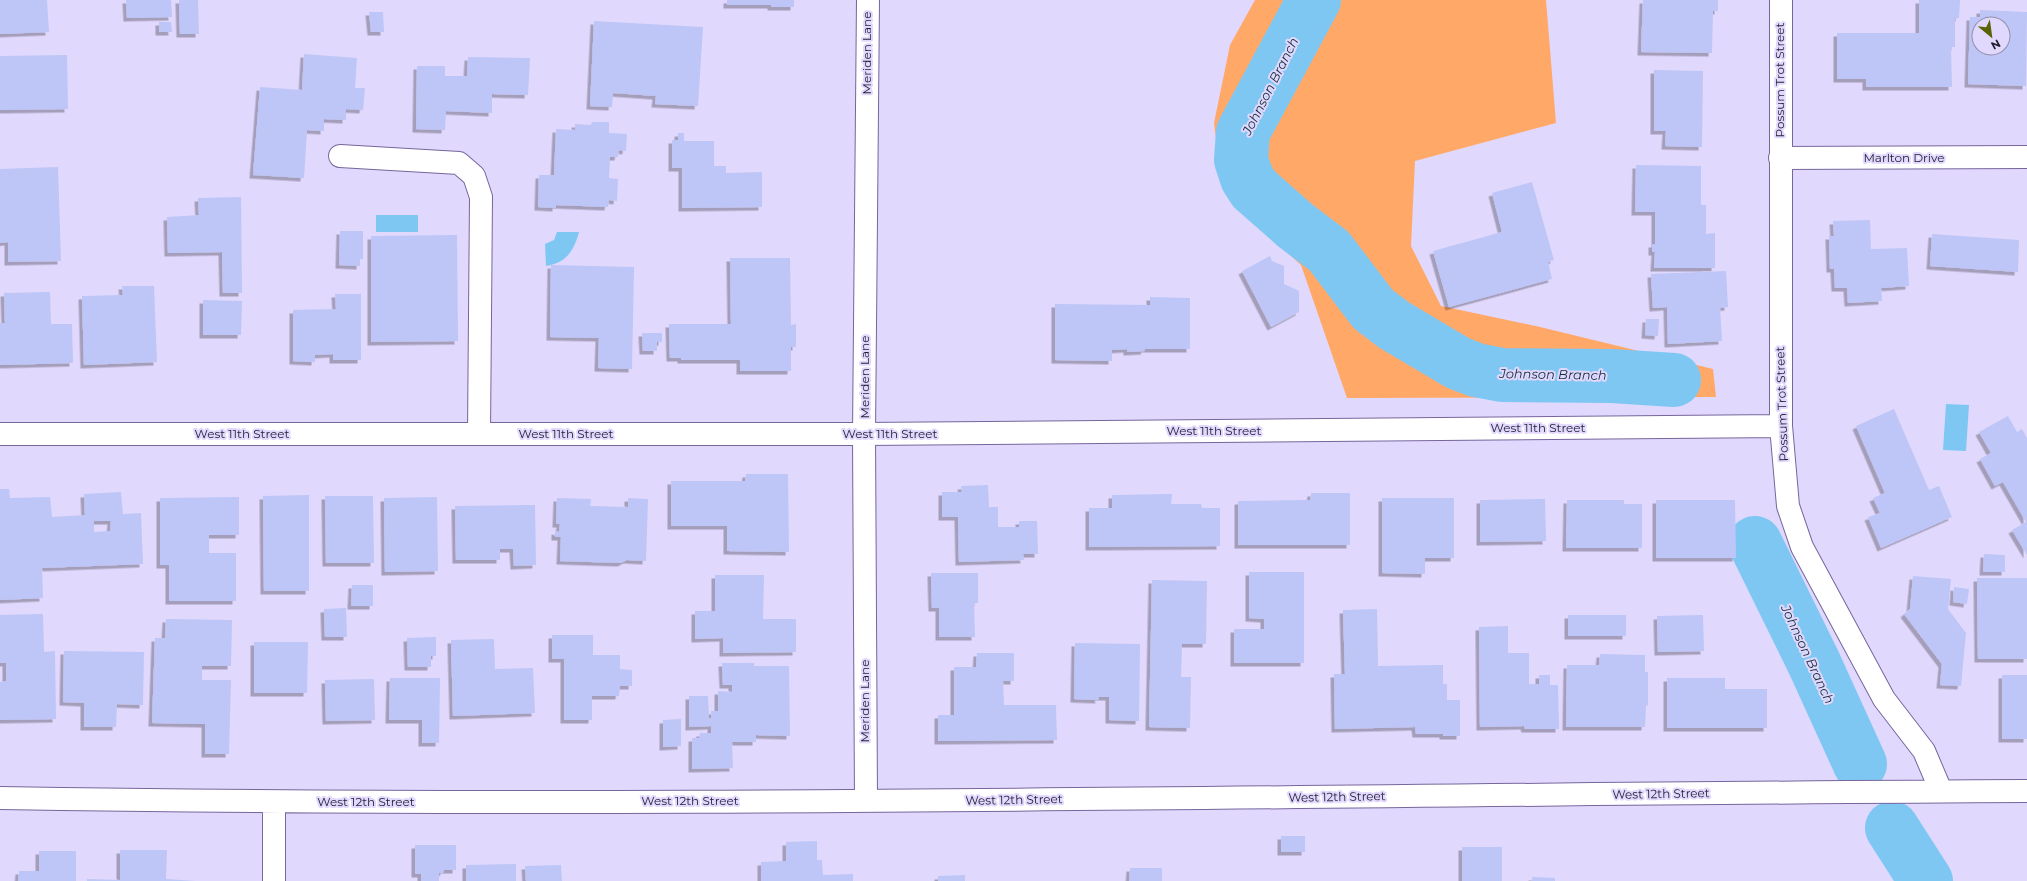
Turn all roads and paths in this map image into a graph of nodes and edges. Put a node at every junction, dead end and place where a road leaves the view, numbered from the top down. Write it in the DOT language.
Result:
graph roads {
  1 [pos="868,0"];
  2 [pos="1781,0"];
  3 [pos="340,156"];
  4 [pos="2027,157"];
  5 [pos="1780,158"];
  6 [pos="1781,426"];
  7 [pos="0,434"];
  8 [pos="479,434"];
  9 [pos="864,434"];
  10 [pos="1941,791"];
  11 [pos="2027,791"];
  12 [pos="0,798"];
  13 [pos="866,801"];
  14 [pos="274,802"];
  15 [pos="274,881"];
  1 -- 9 [label="street, Meriden Lane"];
  2 -- 5 [label="street, Possum Trot Street"];
  3 -- 8 [label="street"];
  4 -- 5 [label="street, Marlton Drive"];
  5 -- 6 [label="street, Possum Trot Street"];
  6 -- 9 [label="street, West 11th Street"];
  6 -- 10 [label="street, Possum Trot Street"];
  7 -- 8 [label="street, West 11th Street"];
  8 -- 9 [label="street, West 11th Street"];
  9 -- 13 [label="street, Meriden Lane"];
  10 -- 11 [label="street, West 12th Street"];
  10 -- 13 [label="street, West 12th Street"];
  12 -- 14 [label="street, West 12th Street"];
  13 -- 14 [label="street, West 12th Street"];
  14 -- 15 [label="street"];
}
